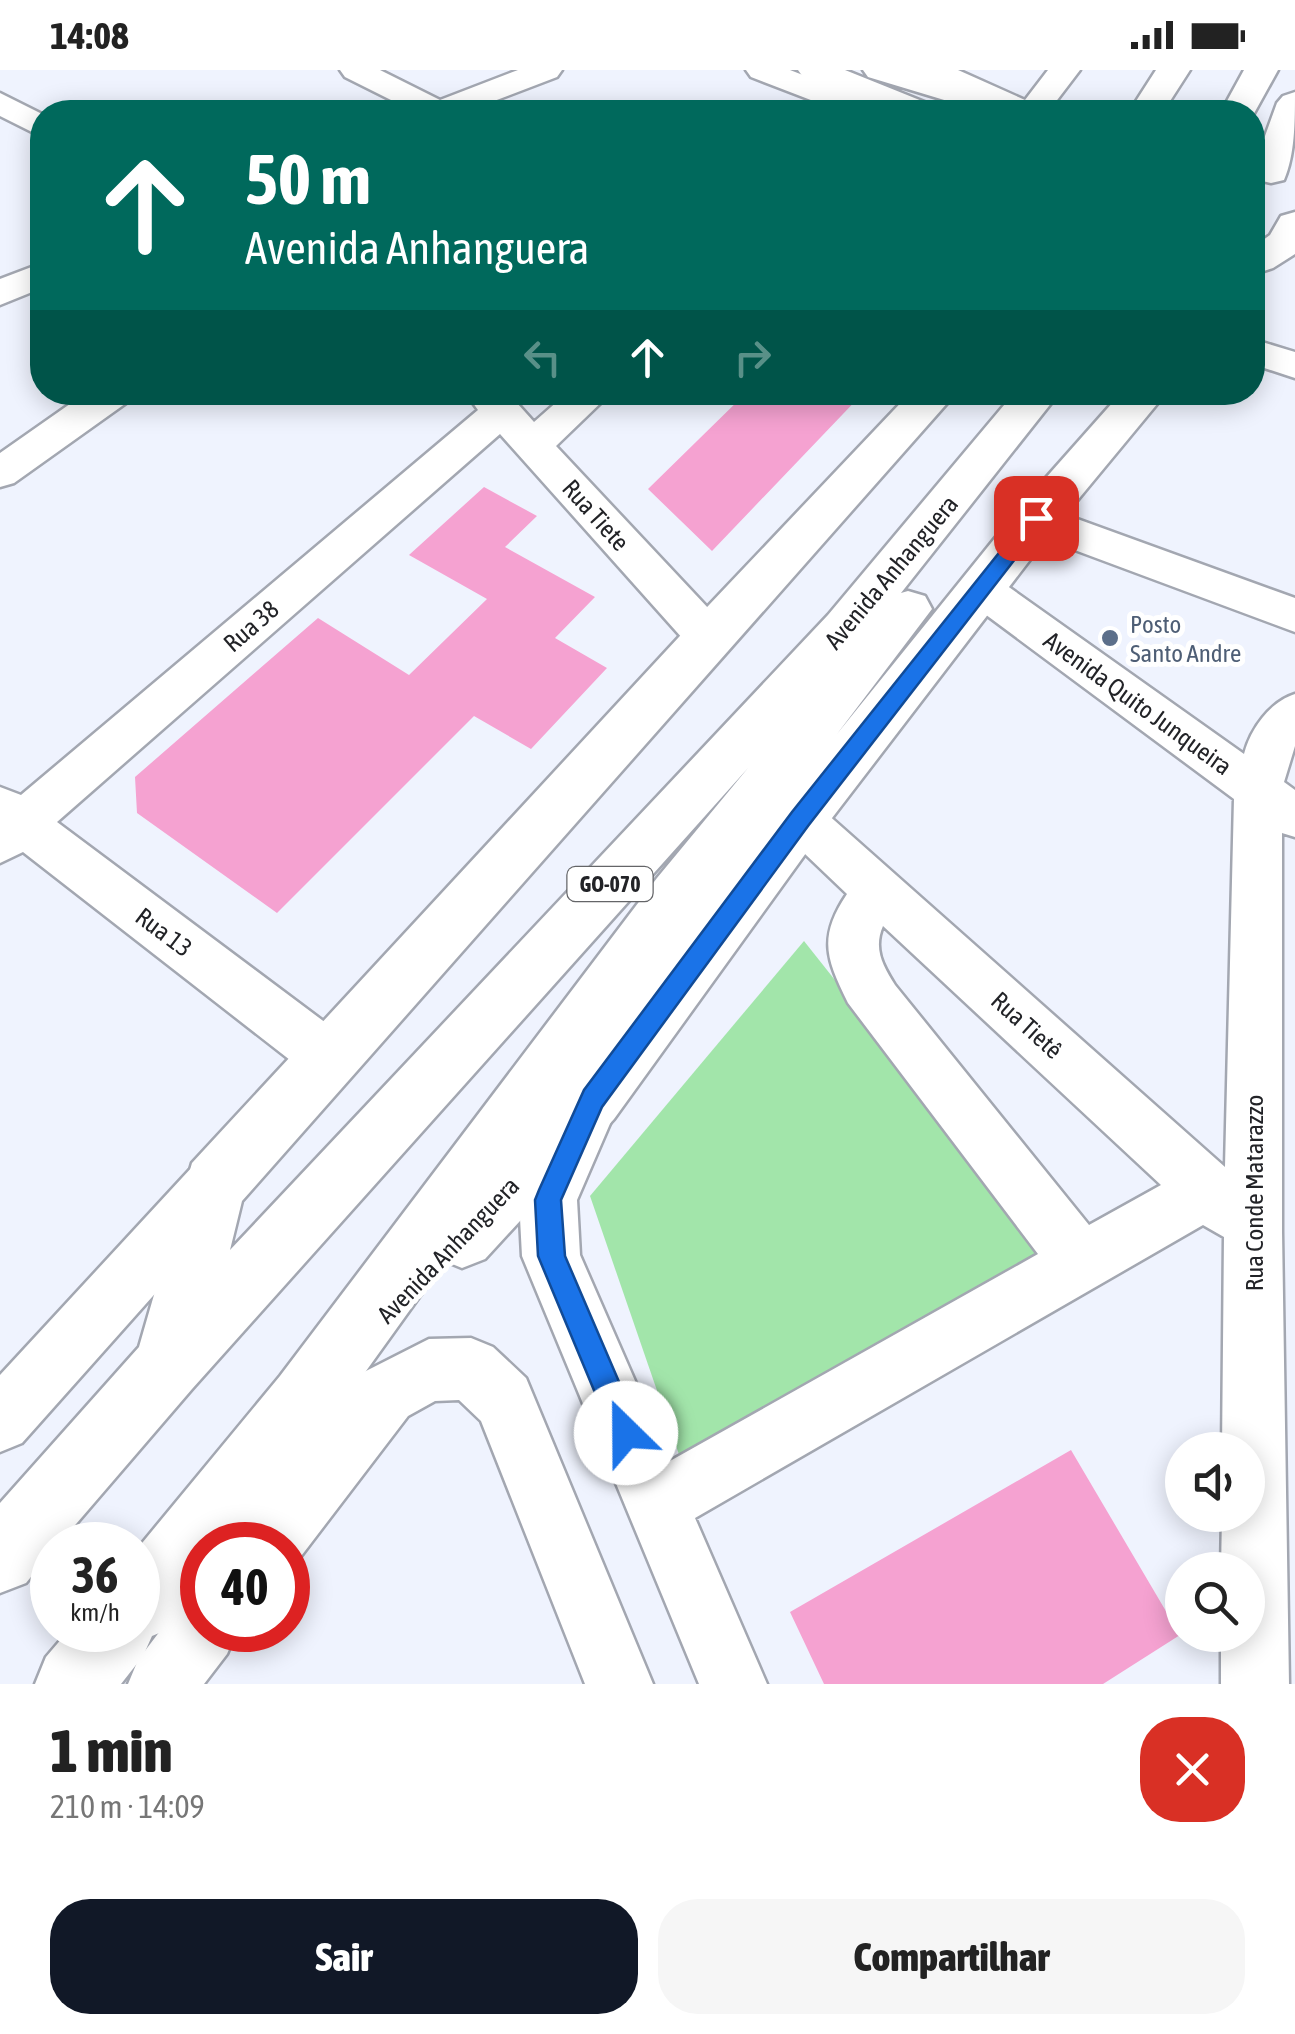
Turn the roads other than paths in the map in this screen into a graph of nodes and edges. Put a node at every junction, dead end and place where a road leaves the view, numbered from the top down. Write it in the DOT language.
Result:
graph roads {
  1 [pos="356,70"];
  2 [pos="546,70"];
  3 [pos="762,70"];
  4 [pos="880,70"];
  5 [pos="1064,70"];
  6 [pos="1173,70"];
  7 [pos="1261,70"];
  8 [pos="954,74"];
  9 [pos="813,78"];
  10 [pos="415,100"];
  11 [pos="469,100"];
  12 [pos="849,100"];
  13 [pos="880,100"];
  14 [pos="984,100"];
  15 [pos="1003,100"];
  16 [pos="1037,100"];
  17 [pos="1154,100"];
  18 [pos="1245,100"];
  19 [pos="0,103"];
  20 [pos="1294,114"];
  21 [pos="30,120"];
  22 [pos="1265,162"];
  23 [pos="1265,170"];
  24 [pos="1295,212"];
  25 [pos="1295,224"];
  26 [pos="1265,258"];
  27 [pos="30,279"];
  28 [pos="0,293"];
  29 [pos="1265,355"];
  30 [pos="1295,365"];
  31 [pos="97,405"];
  32 [pos="490,405"];
  33 [pos="496,405"];
  34 [pos="578,405"];
  35 [pos="924,405"];
  36 [pos="1028,405"];
  37 [pos="1065,405"];
  38 [pos="1135,405"];
  39 [pos="532,444"];
  40 [pos="0,473"];
  41 [pos="1036,518"];
  42 [pos="981,589"];
  43 [pos="1295,614"];
  44 [pos="708,637"];
  45 [pos="1295,712"];
  46 [pos="1277,803"];
  47 [pos="800,819"];
  48 [pos="7,824"];
  49 [pos="880,892"];
  50 [pos="328,1056"];
  51 [pos="593,1098"];
  52 [pos="214,1185"];
  53 [pos="1208,1190"];
  54 [pos="1253,1232"];
  55 [pos="1081,1262"];
  56 [pos="168,1365"];
  57 [pos="304,1400"];
  58 [pos="0,1421"];
  59 [pos="657,1504"];
  60 [pos="287,1522"];
  61 [pos="0,1557"];
  62 [pos="160,1578"];
  63 [pos="99,1652"];
  64 [pos="186,1652"];
  65 [pos="73,1684"];
  66 [pos="162,1684"];
  67 [pos="619,1684"];
  68 [pos="733,1684"];
  69 [pos="1255,1684"];
  1 -- 10 [label="street"];
  2 -- 11 [label="street"];
  3 -- 9 [label="street"];
  4 -- 14 [label="highway"];
  5 -- 16 [label="street"];
  6 -- 17 [label="highway"];
  7 -- 18 [label="highway"];
  8 -- 15 [label="street"];
  9 -- 12 [label="street"];
  9 -- 13 [label="highway"];
  19 -- 21 [label="street"];
  20 -- 22 [label="highway"];
  23 -- 24 [label="highway"];
  25 -- 26 [label="highway"];
  27 -- 28 [label="street"];
  29 -- 30 [label="street"];
  31 -- 40 [label="street"];
  32 -- 48 [label="street, Rua 38"];
  33 -- 39 [label="street, Rua Tiete"];
  34 -- 39 [label="street"];
  35 -- 44 [label="highway, Avenida Anhanguera"];
  36 -- 56 [label="highway, Avenida Anhanguera / GO-070"];
  37 -- 57 [label="highway, Avenida Anhanguera / GO-070"];
  38 -- 41 [label="highway, Avenida Anhanguera"];
  39 -- 44 [label="street, Rua Tiete"];
  41 -- 42 [label="highway, Avenida Anhanguera"];
  41 -- 43 [label="street"];
  42 -- 46 [label="street, Avenida Quito Junqueira"];
  42 -- 47 [label="highway, Avenida Anhanguera"];
  44 -- 50 [label="highway, Avenida Anhanguera"];
  45 -- 46 [label="street, Rua Conde Matarazzo"];
  46 -- 54 [label="street, Rua Conde Matarazzo"];
  47 -- 49 [label="street, Rua Tietê"];
  47 -- 51 [label="highway, Avenida Anhanguera"];
  48 -- 50 [label="street, Rua 13"];
  49 -- 53 [label="street, Rua Tietê"];
  49 -- 55 [label="street"];
  50 -- 52 [label="highway, Avenida Anhanguera"];
  51 -- 57 [label="highway, Avenida Anhanguera"];
  51 -- 59 [label="street"];
  52 -- 56 [label="highway, Avenida Anhanguera"];
  52 -- 58 [label="street, Avenida Anhanguera"];
  53 -- 54 [label="street, Rua Tietê"];
  53 -- 55 [label="street"];
  54 -- 69 [label="street, Rua Conde Matarazzo"];
  55 -- 59 [label="street"];
  56 -- 61 [label="highway, Avenida Anhanguera / GO-070"];
  57 -- 62 [label="highway, Avenida Anhanguera / GO-070"];
  59 -- 68 [label="street"];
  60 -- 67 [label="street"];
  63 -- 65 [label="highway"];
  64 -- 66 [label="street"];
}
